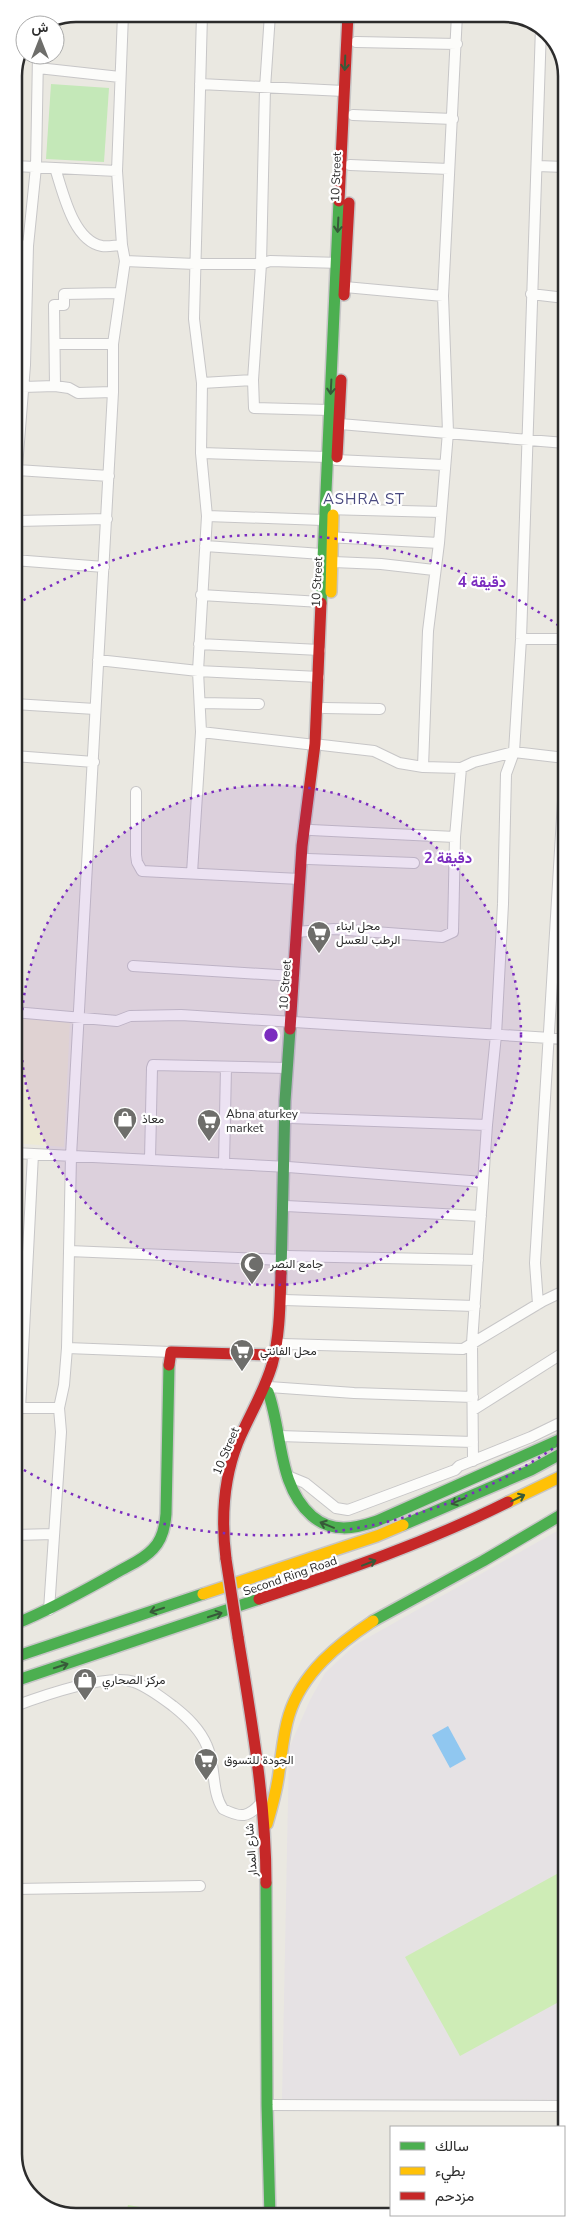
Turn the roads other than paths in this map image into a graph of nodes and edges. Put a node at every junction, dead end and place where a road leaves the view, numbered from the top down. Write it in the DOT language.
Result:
graph roads {
  1 [pos="123,22"];
  2 [pos="202,22"];
  3 [pos="269,22"];
  4 [pos="348,23"];
  5 [pos="357,23"];
  6 [pos="457,23"];
  7 [pos="541,38"];
  8 [pos="356,42"];
  9 [pos="457,44"];
  10 [pos="38,68"];
  11 [pos="120,77"];
  12 [pos="200,84"];
  13 [pos="265,88"];
  14 [pos="344,92"];
  15 [pos="353,115"];
  16 [pos="453,118"];
  17 [pos="350,165"];
  18 [pos="22,166"];
  19 [pos="36,166"];
  20 [pos="537,166"];
  21 [pos="558,167"];
  22 [pos="55,168"];
  23 [pos="449,169"];
  24 [pos="117,171"];
  25 [pos="122,245"];
  26 [pos="22,246"];
  27 [pos="28,246"];
  28 [pos="126,261"];
  29 [pos="341,263"];
  30 [pos="195,264"];
  31 [pos="260,264"];
  32 [pos="345,287"];
  33 [pos="119,293"];
  34 [pos="531,294"];
  35 [pos="443,296"];
  36 [pos="558,297"];
  37 [pos="56,344"];
  38 [pos="113,344"];
  39 [pos="22,365"];
  40 [pos="25,365"];
  41 [pos="253,380"];
  42 [pos="202,383"];
  43 [pos="55,386"];
  44 [pos="23,387"];
  45 [pos="114,392"];
  46 [pos="22,400"];
  47 [pos="329,410"];
  48 [pos="340,424"];
  49 [pos="448,432"];
  50 [pos="526,441"];
  51 [pos="558,443"];
  52 [pos="201,453"];
  53 [pos="332,459"];
  54 [pos="444,464"];
  55 [pos="109,476"];
  56 [pos="22,477"];
  57 [pos="327,512"];
  58 [pos="441,512"];
  59 [pos="206,516"];
  60 [pos="107,519"];
  61 [pos="22,521"];
  62 [pos="328,537"];
  63 [pos="439,542"];
  64 [pos="205,546"];
  65 [pos="322,554"];
  66 [pos="22,561"];
  67 [pos="333,562"];
  68 [pos="104,567"];
  69 [pos="434,570"];
  70 [pos="201,595"];
  71 [pos="321,602"];
  72 [pos="521,639"];
  73 [pos="558,639"];
  74 [pos="200,644"];
  75 [pos="320,650"];
  76 [pos="98,660"];
  77 [pos="198,671"];
  78 [pos="319,677"];
  79 [pos="200,703"];
  80 [pos="22,704"];
  81 [pos="259,704"];
  82 [pos="324,708"];
  83 [pos="95,709"];
  84 [pos="380,709"];
  85 [pos="201,732"];
  86 [pos="318,745"];
  87 [pos="514,752"];
  88 [pos="22,757"];
  89 [pos="558,757"];
  90 [pos="94,762"];
  91 [pos="424,767"];
  92 [pos="461,768"];
  93 [pos="136,792"];
  94 [pos="311,830"];
  95 [pos="455,837"];
  96 [pos="308,859"];
  97 [pos="414,863"];
  98 [pos="192,873"];
  99 [pos="300,879"];
  100 [pos="558,894"];
  101 [pos="299,931"];
  102 [pos="133,966"];
  103 [pos="294,976"];
  104 [pos="22,1013"];
  105 [pos="78,1019"];
  106 [pos="294,1022"];
  107 [pos="496,1035"];
  108 [pos="550,1038"];
  109 [pos="558,1038"];
  110 [pos="226,1066"];
  111 [pos="287,1068"];
  112 [pos="290,1118"];
  113 [pos="487,1125"];
  114 [pos="22,1153"];
  115 [pos="33,1154"];
  116 [pos="71,1156"];
  117 [pos="150,1159"];
  118 [pos="224,1164"];
  119 [pos="286,1168"];
  120 [pos="483,1182"];
  121 [pos="286,1206"];
  122 [pos="481,1216"];
  123 [pos="69,1251"];
  124 [pos="285,1258"];
  125 [pos="478,1260"];
  126 [pos="558,1294"];
  127 [pos="284,1300"];
  128 [pos="538,1304"];
  129 [pos="474,1306"];
  130 [pos="22,1329"];
  131 [pos="472,1343"];
  132 [pos="282,1344"];
  133 [pos="67,1348"];
  134 [pos="171,1352"];
  135 [pos="274,1356"];
  136 [pos="558,1356"];
  137 [pos="268,1389"];
  138 [pos="472,1397"];
  139 [pos="60,1408"];
  140 [pos="22,1409"];
  141 [pos="473,1410"];
  142 [pos="558,1424"];
  143 [pos="279,1436"];
  144 [pos="558,1441"];
  145 [pos="473,1442"];
  146 [pos="558,1455"];
  147 [pos="473,1461"];
  148 [pos="285,1474"];
  149 [pos="558,1478"];
  150 [pos="226,1485"];
  151 [pos="558,1517"];
  152 [pos="54,1534"];
  153 [pos="22,1535"];
  154 [pos="49,1610"];
  155 [pos="22,1621"];
  156 [pos="22,1655"];
  157 [pos="22,1679"];
  158 [pos="22,1704"];
  159 [pos="261,1803"];
  160 [pos="265,1830"];
  161 [pos="200,1886"];
  162 [pos="22,1889"];
  163 [pos="267,2105"];
  164 [pos="558,2106"];
  165 [pos="270,2208"];
  1 -- 11 [label="street"];
  2 -- 12 [label="street"];
  3 -- 13 [label="street"];
  4 -- 14 [label="main road, 10 Street, one-way"];
  5 -- 8 [label="main road, 10 Street"];
  6 -- 9 [label="street"];
  7 -- 20 [label="street"];
  8 -- 9 [label="street"];
  8 -- 15 [label="main road, 10 Street"];
  9 -- 16 [label="street"];
  10 -- 11 [label="street"];
  10 -- 19 [label="street"];
  11 -- 24 [label="street"];
  12 -- 13 [label="street"];
  12 -- 30 [label="street"];
  13 -- 14 [label="street"];
  13 -- 31 [label="street"];
  14 -- 29 [label="main road, 10 Street, one-way"];
  15 -- 16 [label="street"];
  15 -- 17 [label="main road, 10 Street"];
  16 -- 23 [label="street"];
  17 -- 23 [label="street"];
  17 -- 29 [label="main road, 10 Street"];
  18 -- 19 [label="street"];
  19 -- 22 [label="street"];
  19 -- 27 [label="street"];
  20 -- 21 [label="street"];
  20 -- 34 [label="street"];
  22 -- 24 [label="street"];
  22 -- 25 [label="street"];
  23 -- 35 [label="street"];
  24 -- 25 [label="street"];
  25 -- 28 [label="street"];
  26 -- 27 [label="street"];
  27 -- 40 [label="street"];
  28 -- 30 [label="street"];
  28 -- 33 [label="street"];
  29 -- 31 [label="street"];
  29 -- 32 [label="main road, 10 Street"];
  29 -- 47 [label="main road, 10 Street, one-way"];
  30 -- 31 [label="street"];
  30 -- 42 [label="street"];
  31 -- 41 [label="street"];
  32 -- 35 [label="street"];
  32 -- 48 [label="main road, 10 Street"];
  33 -- 37 [label="street"];
  33 -- 38 [label="street"];
  34 -- 36 [label="street"];
  34 -- 50 [label="street"];
  35 -- 49 [label="street"];
  37 -- 38 [label="street"];
  37 -- 43 [label="street"];
  38 -- 45 [label="street"];
  39 -- 40 [label="street"];
  40 -- 44 [label="street"];
  41 -- 42 [label="street"];
  41 -- 47 [label="street"];
  42 -- 52 [label="street"];
  43 -- 44 [label="street"];
  43 -- 45 [label="street"];
  44 -- 46 [label="street"];
  45 -- 55 [label="street"];
  47 -- 53 [label="main road, 10 Street"];
  48 -- 49 [label="street"];
  48 -- 53 [label="main road, 10 Street"];
  49 -- 50 [label="street"];
  49 -- 54 [label="street"];
  50 -- 51 [label="street"];
  50 -- 72 [label="street"];
  52 -- 53 [label="street"];
  52 -- 59 [label="street"];
  53 -- 54 [label="street"];
  53 -- 57 [label="main road, 10 Street"];
  54 -- 58 [label="street"];
  55 -- 56 [label="street"];
  55 -- 60 [label="street"];
  57 -- 58 [label="street"];
  57 -- 59 [label="street"];
  57 -- 62 [label="main road, 10 Street"];
  58 -- 63 [label="street"];
  59 -- 64 [label="street"];
  60 -- 61 [label="street"];
  60 -- 68 [label="street"];
  62 -- 63 [label="street"];
  62 -- 65 [label="main road, 10 Street"];
  62 -- 67 [label="main road, 10 Street"];
  63 -- 69 [label="street"];
  64 -- 65 [label="street"];
  64 -- 70 [label="street"];
  65 -- 71 [label="main road, 10 Street"];
  66 -- 68 [label="street"];
  67 -- 69 [label="street"];
  67 -- 82 [label="main road, 10 Street"];
  68 -- 76 [label="street"];
  69 -- 91 [label="street"];
  70 -- 71 [label="street"];
  70 -- 74 [label="street"];
  71 -- 75 [label="main road, 10 Street"];
  72 -- 73 [label="street"];
  72 -- 87 [label="street"];
  74 -- 75 [label="street"];
  74 -- 77 [label="street"];
  75 -- 78 [label="main road, 10 Street"];
  76 -- 77 [label="street"];
  76 -- 83 [label="street"];
  77 -- 78 [label="street"];
  77 -- 79 [label="street"];
  78 -- 86 [label="main road, 10 Street"];
  79 -- 81 [label="street"];
  79 -- 85 [label="street"];
  80 -- 83 [label="street"];
  82 -- 84 [label="street"];
  82 -- 86 [label="main road, 10 Street"];
  83 -- 90 [label="street"];
  85 -- 86 [label="street"];
  85 -- 98 [label="street"];
  86 -- 91 [label="street"];
  86 -- 94 [label="main road, 10 Street"];
  86 -- 99 [label="main road, 10 Street"];
  87 -- 89 [label="street"];
  87 -- 92 [label="street"];
  87 -- 107 [label="street"];
  88 -- 90 [label="street"];
  90 -- 105 [label="street"];
  91 -- 92 [label="street"];
  92 -- 95 [label="street"];
  93 -- 98 [label="street"];
  94 -- 95 [label="street"];
  94 -- 96 [label="main road, 10 Street"];
  95 -- 101 [label="street"];
  96 -- 97 [label="street"];
  96 -- 101 [label="main road, 10 Street"];
  98 -- 99 [label="street"];
  99 -- 101 [label="main road, 10 Street"];
  100 -- 108 [label="street"];
  101 -- 103 [label="main road, 10 Street"];
  101 -- 106 [label="main road, 10 Street"];
  102 -- 103 [label="street"];
  103 -- 106 [label="main road, 10 Street"];
  104 -- 105 [label="street"];
  105 -- 106 [label="street"];
  105 -- 116 [label="street"];
  106 -- 107 [label="street"];
  106 -- 111 [label="main road, 10 Street"];
  106 -- 112 [label="main road, 10 Street"];
  107 -- 108 [label="street"];
  107 -- 113 [label="street"];
  108 -- 109 [label="street"];
  108 -- 128 [label="street"];
  110 -- 111 [label="street"];
  110 -- 117 [label="street"];
  110 -- 118 [label="street"];
  111 -- 119 [label="main road, 10 Street"];
  112 -- 113 [label="street"];
  112 -- 119 [label="main road, 10 Street"];
  113 -- 120 [label="street"];
  114 -- 115 [label="street"];
  115 -- 116 [label="street"];
  115 -- 130 [label="street"];
  116 -- 117 [label="street"];
  116 -- 123 [label="street"];
  117 -- 118 [label="street"];
  118 -- 119 [label="street"];
  119 -- 120 [label="street"];
  119 -- 121 [label="main road, 10 Street"];
  119 -- 124 [label="main road, 10 Street"];
  120 -- 122 [label="street"];
  121 -- 122 [label="street"];
  121 -- 124 [label="main road, 10 Street"];
  122 -- 125 [label="street"];
  123 -- 124 [label="street"];
  123 -- 133 [label="street"];
  124 -- 125 [label="street"];
  124 -- 127 [label="main road, 10 Street"];
  124 -- 135 [label="main road, 10 Street"];
  125 -- 129 [label="street"];
  126 -- 128 [label="street"];
  127 -- 129 [label="street"];
  127 -- 132 [label="main road, 10 Street"];
  128 -- 131 [label="street"];
  129 -- 131 [label="street"];
  131 -- 132 [label="street"];
  131 -- 138 [label="street"];
  132 -- 137 [label="main road, 10 Street"];
  133 -- 134 [label="street"];
  133 -- 139 [label="street"];
  134 -- 135 [label="main road"];
  134 -- 154 [label="main road"];
  135 -- 150 [label="main road, 10 Street"];
  136 -- 141 [label="street"];
  137 -- 138 [label="street"];
  137 -- 143 [label="main road"];
  137 -- 150 [label="main road, 10 Street"];
  138 -- 141 [label="street"];
  139 -- 140 [label="street"];
  139 -- 152 [label="street"];
  141 -- 145 [label="street"];
  142 -- 147 [label="street"];
  143 -- 145 [label="street"];
  143 -- 148 [label="main road"];
  144 -- 148 [label="main road, one-way"];
  145 -- 147 [label="street"];
  146 -- 156 [label="main road, Second Ring Road, one-way"];
  147 -- 148 [label="street"];
  157 -- 149 [label="main road, Second Ring Road, one-way"];
  150 -- 159 [label="main road, شارع المدار, bridge"];
  151 -- 160 [label="main road"];
  152 -- 153 [label="street"];
  152 -- 154 [label="street"];
  154 -- 155 [label="main road"];
  158 -- 159 [label="street"];
  159 -- 160 [label="main road, شارع المدار"];
  160 -- 163 [label="main road, شارع المدار"];
  161 -- 162 [label="street"];
  163 -- 164 [label="street"];
  163 -- 165 [label="main road, شارع المدار"];
}
